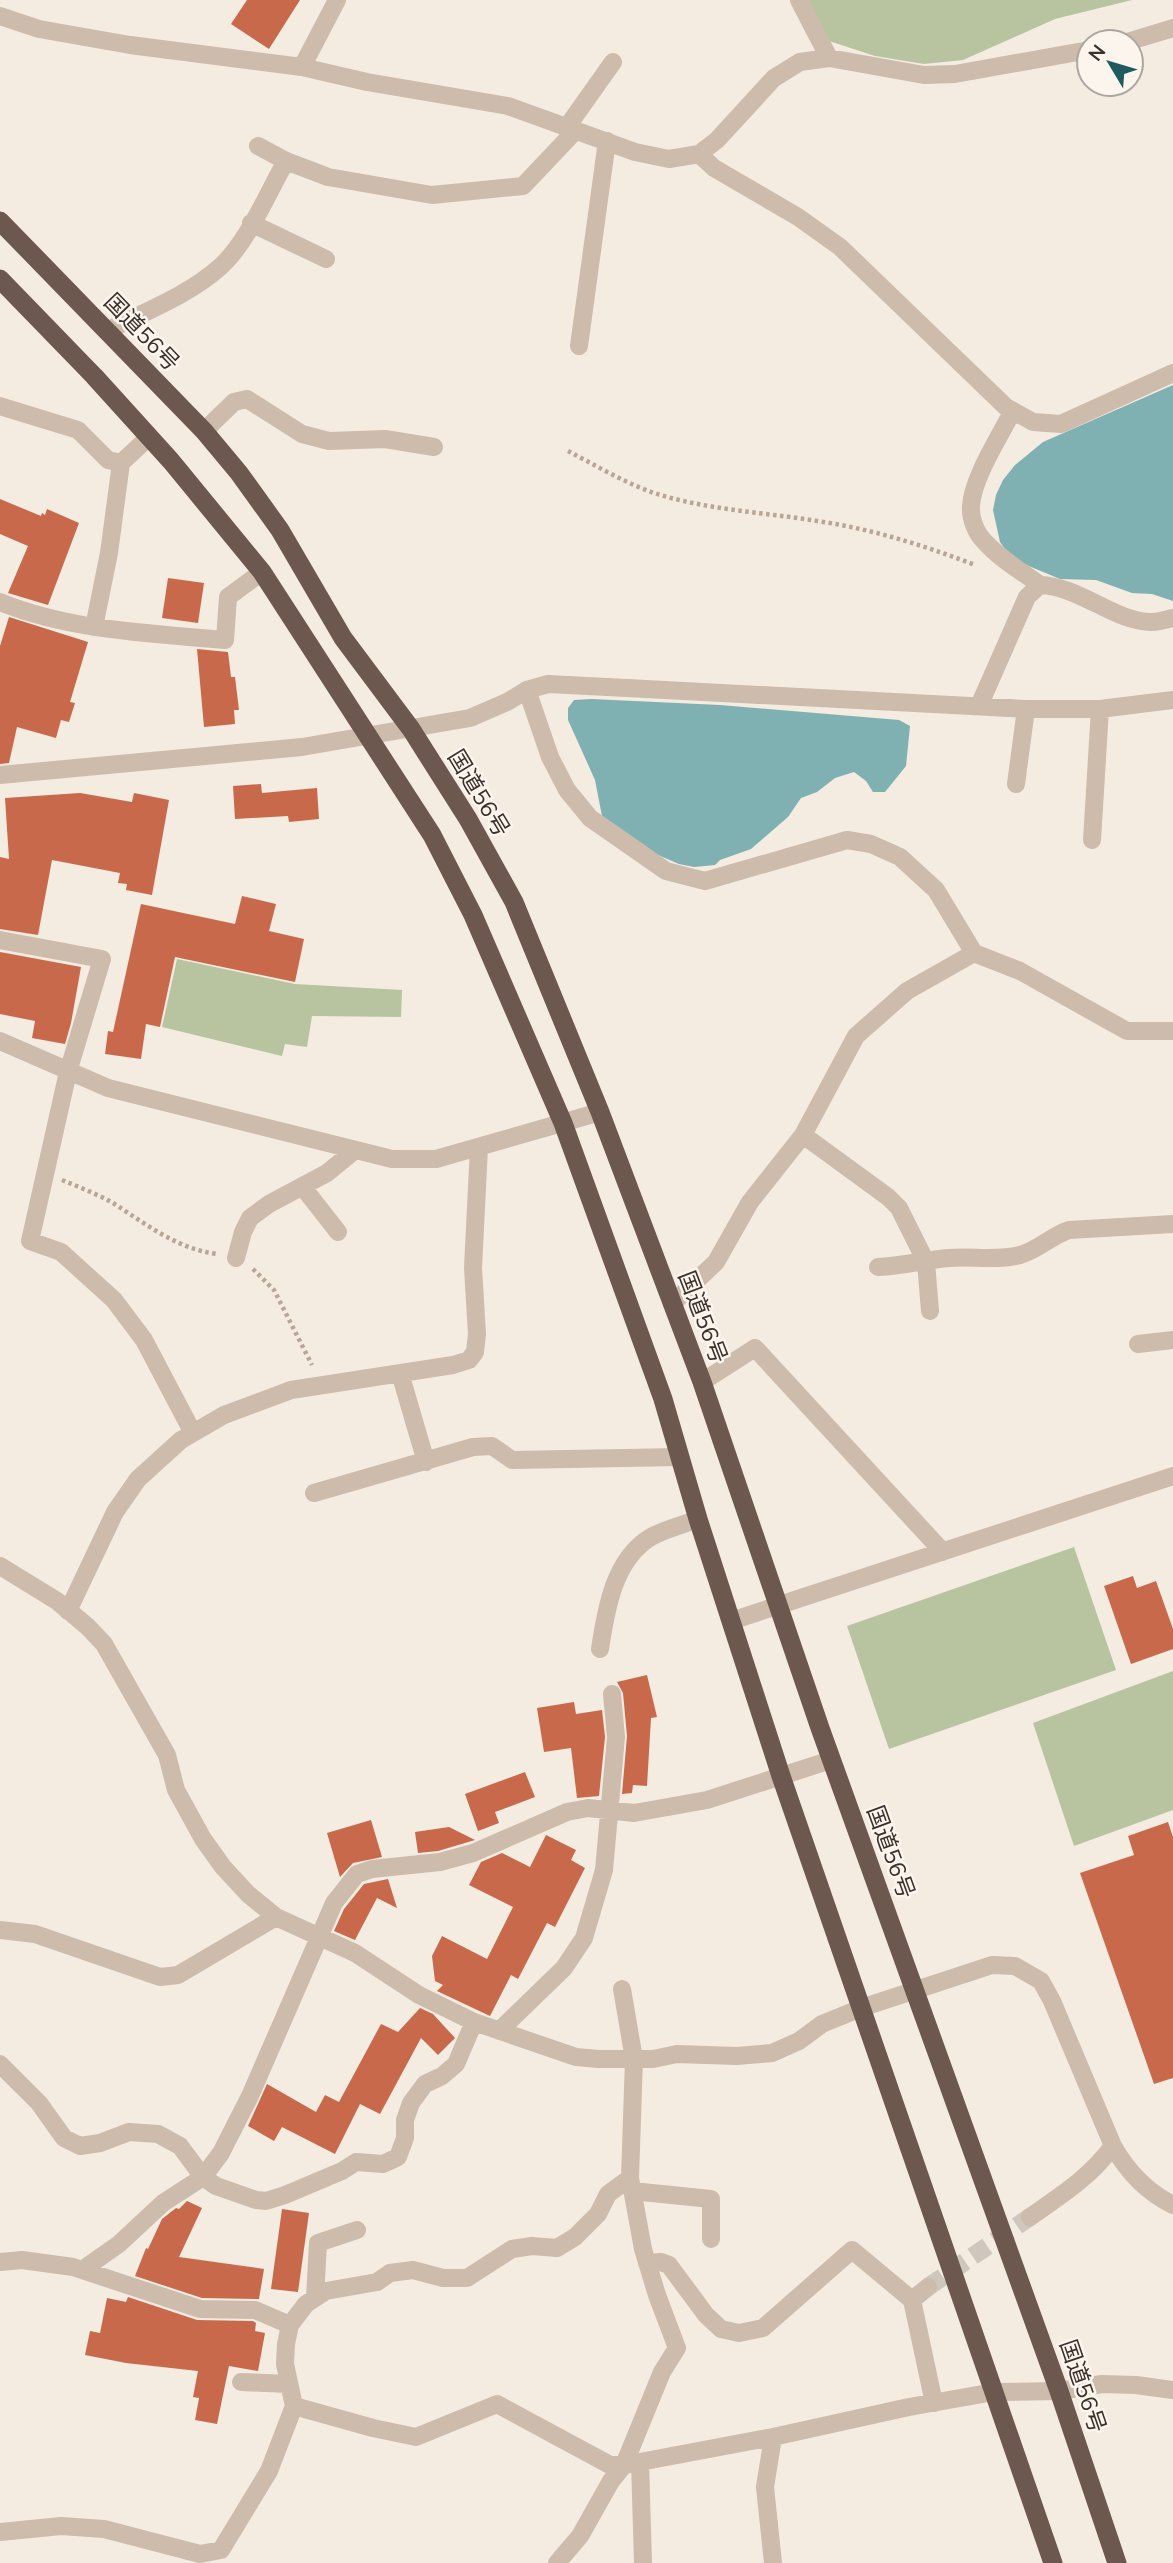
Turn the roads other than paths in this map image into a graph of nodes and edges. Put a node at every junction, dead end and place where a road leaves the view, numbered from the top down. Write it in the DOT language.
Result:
graph roads {
  1 [pos="337,0"];
  2 [pos="799,0"];
  3 [pos="0,16"];
  4 [pos="1173,28"];
  5 [pos="1145,37"];
  6 [pos="1075,53"];
  7 [pos="829,58"];
  8 [pos="613,62"];
  9 [pos="302,67"];
  10 [pos="572,129"];
  11 [pos="607,141"];
  12 [pos="258,146"];
  13 [pos="699,154"];
  14 [pos="286,161"];
  15 [pos="0,221"];
  16 [pos="251,223"];
  17 [pos="326,259"];
  18 [pos="0,279"];
  19 [pos="107,331"];
  20 [pos="579,346"];
  21 [pos="1173,373"];
  22 [pos="0,407"];
  23 [pos="1012,412"];
  24 [pos="204,431"];
  25 [pos="149,437"];
  26 [pos="434,447"];
  27 [pos="121,463"];
  28 [pos="262,572"];
  29 [pos="1040,585"];
  30 [pos="0,602"];
  31 [pos="1173,618"];
  32 [pos="94,627"];
  33 [pos="527,690"];
  34 [pos="1173,700"];
  35 [pos="979,706"];
  36 [pos="1026,709"];
  37 [pos="1100,709"];
  38 [pos="411,729"];
  39 [pos="369,735"];
  40 [pos="0,775"];
  41 [pos="1016,784"];
  42 [pos="1092,841"];
  43 [pos="0,940"];
  44 [pos="974,953"];
  45 [pos="1173,1031"];
  46 [pos="0,1041"];
  47 [pos="68,1072"];
  48 [pos="600,1112"];
  49 [pos="564,1123"];
  50 [pos="803,1135"];
  51 [pos="480,1147"];
  52 [pos="355,1150"];
  53 [pos="302,1186"];
  54 [pos="1173,1224"];
  55 [pos="338,1232"];
  56 [pos="236,1258"];
  57 [pos="926,1262"];
  58 [pos="878,1267"];
  59 [pos="673,1304"];
  60 [pos="930,1311"];
  61 [pos="1173,1340"];
  62 [pos="1138,1344"];
  63 [pos="400,1373"];
  64 [pos="702,1382"];
  65 [pos="193,1433"];
  66 [pos="680,1457"];
  67 [pos="426,1462"];
  68 [pos="1173,1476"];
  69 [pos="314,1493"];
  70 [pos="698,1519"];
  71 [pos="943,1552"];
  72 [pos="0,1566"];
  73 [pos="778,1606"];
  74 [pos="68,1611"];
  75 [pos="731,1621"];
  76 [pos="600,1649"];
  77 [pos="612,1694"];
  78 [pos="831,1760"];
  79 [pos="781,1776"];
  80 [pos="611,1811"];
  81 [pos="276,1917"];
  82 [pos="0,1930"];
  83 [pos="321,1938"];
  84 [pos="622,1989"];
  85 [pos="915,1990"];
  86 [pos="861,2008"];
  87 [pos="474,2022"];
  88 [pos="499,2031"];
  89 [pos="634,2059"];
  90 [pos="0,2064"];
  91 [pos="1113,2146"];
  92 [pos="203,2177"];
  93 [pos="631,2184"];
  94 [pos="1173,2205"];
  95 [pos="1030,2217"];
  96 [pos="357,2230"];
  97 [pos="711,2239"];
  98 [pos="0,2262"];
  99 [pos="647,2263"];
  100 [pos="82,2270"];
  101 [pos="928,2287"];
  102 [pos="315,2298"];
  103 [pos="912,2300"];
  104 [pos="290,2325"];
  105 [pos="241,2382"];
  106 [pos="289,2384"];
  107 [pos="1173,2390"];
  108 [pos="1059,2391"];
  109 [pos="994,2392"];
  110 [pos="934,2403"];
  111 [pos="294,2406"];
  112 [pos="773,2437"];
  113 [pos="632,2464"];
  114 [pos="0,2532"];
  115 [pos="226,2556"];
  116 [pos="557,2563"];
  117 [pos="643,2563"];
  118 [pos="773,2563"];
  119 [pos="1053,2563"];
  120 [pos="1117,2563"];
  1 -- 9 [label="street"];
  2 -- 7 [label="street"];
  3 -- 9 [label="street"];
  4 -- 5 [label="street"];
  6 -- 7 [label="street"];
  7 -- 13 [label="street"];
  8 -- 10 [label="street"];
  9 -- 10 [label="street"];
  10 -- 11 [label="street"];
  10 -- 14 [label="street"];
  11 -- 13 [label="street"];
  11 -- 20 [label="street"];
  12 -- 14 [label="street"];
  13 -- 23 [label="street"];
  14 -- 16 [label="street"];
  15 -- 19 [label="highway, 国道56号"];
  16 -- 17 [label="street"];
  16 -- 19 [label="street"];
  18 -- 25 [label="highway"];
  19 -- 24 [label="highway, 国道56号"];
  21 -- 23 [label="street"];
  22 -- 27 [label="street"];
  23 -- 29 [label="street"];
  24 -- 26 [label="street"];
  24 -- 38 [label="highway, 国道56号"];
  25 -- 27 [label="street"];
  25 -- 28 [label="highway"];
  27 -- 32 [label="street"];
  28 -- 32 [label="street"];
  28 -- 39 [label="highway"];
  29 -- 31 [label="street"];
  29 -- 35 [label="street"];
  30 -- 32 [label="street"];
  33 -- 35 [label="street"];
  33 -- 38 [label="street"];
  33 -- 44 [label="street"];
  34 -- 37 [label="street"];
  35 -- 36 [label="street"];
  36 -- 37 [label="street"];
  36 -- 41 [label="street"];
  37 -- 42 [label="street"];
  38 -- 39 [label="street"];
  38 -- 48 [label="highway, 国道56号"];
  39 -- 40 [label="street"];
  39 -- 49 [label="highway"];
  43 -- 47 [label="street"];
  44 -- 45 [label="street"];
  44 -- 50 [label="street"];
  46 -- 47 [label="street"];
  47 -- 52 [label="street"];
  47 -- 65 [label="street"];
  48 -- 49 [label="street"];
  48 -- 59 [label="highway, 国道56号"];
  49 -- 51 [label="street"];
  49 -- 66 [label="highway"];
  50 -- 57 [label="street"];
  50 -- 59 [label="street"];
  51 -- 52 [label="street"];
  51 -- 63 [label="street"];
  52 -- 53 [label="street"];
  53 -- 55 [label="street"];
  53 -- 56 [label="street"];
  54 -- 57 [label="street"];
  57 -- 58 [label="street"];
  57 -- 60 [label="street"];
  59 -- 64 [label="highway, 国道56号"];
  61 -- 62 [label="street"];
  63 -- 65 [label="street"];
  63 -- 67 [label="street"];
  64 -- 71 [label="street"];
  64 -- 73 [label="highway, 国道56号"];
  65 -- 74 [label="street"];
  66 -- 67 [label="street"];
  66 -- 70 [label="highway"];
  67 -- 69 [label="street"];
  68 -- 71 [label="street"];
  70 -- 75 [label="highway"];
  70 -- 76 [label="street"];
  71 -- 73 [label="street"];
  72 -- 74 [label="street"];
  73 -- 75 [label="street"];
  73 -- 78 [label="highway, 国道56号"];
  74 -- 81 [label="street"];
  75 -- 79 [label="highway"];
  77 -- 80 [label="street"];
  78 -- 79 [label="street"];
  78 -- 85 [label="highway, 国道56号"];
  79 -- 80 [label="street"];
  79 -- 86 [label="highway"];
  80 -- 83 [label="street"];
  80 -- 88 [label="street"];
  81 -- 82 [label="street"];
  81 -- 83 [label="street"];
  83 -- 87 [label="street"];
  83 -- 92 [label="street"];
  84 -- 89 [label="street"];
  85 -- 86 [label="street"];
  85 -- 91 [label="street"];
  85 -- 108 [label="highway, 国道56号"];
  86 -- 89 [label="street"];
  86 -- 109 [label="highway"];
  87 -- 88 [label="street"];
  87 -- 92 [label="street"];
  88 -- 89 [label="street"];
  89 -- 93 [label="street"];
  90 -- 92 [label="street"];
  91 -- 94 [label="street"];
  91 -- 95 [label="street"];
  92 -- 100 [label="street"];
  93 -- 97 [label="street"];
  93 -- 99 [label="street"];
  93 -- 102 [label="street"];
  96 -- 102 [label="street"];
  98 -- 100 [label="street"];
  99 -- 103 [label="street"];
  99 -- 113 [label="street"];
  100 -- 104 [label="street"];
  101 -- 103 [label="street"];
  102 -- 104 [label="street"];
  103 -- 110 [label="street"];
  104 -- 106 [label="street"];
  105 -- 106 [label="street"];
  106 -- 111 [label="street"];
  107 -- 108 [label="street"];
  108 -- 109 [label="street"];
  108 -- 120 [label="highway, 国道56号"];
  109 -- 110 [label="street"];
  109 -- 119 [label="highway"];
  110 -- 112 [label="street"];
  111 -- 113 [label="street"];
  111 -- 115 [label="street"];
  112 -- 113 [label="street"];
  112 -- 118 [label="street"];
  113 -- 116 [label="street"];
  113 -- 117 [label="street"];
  114 -- 115 [label="street"];
}
